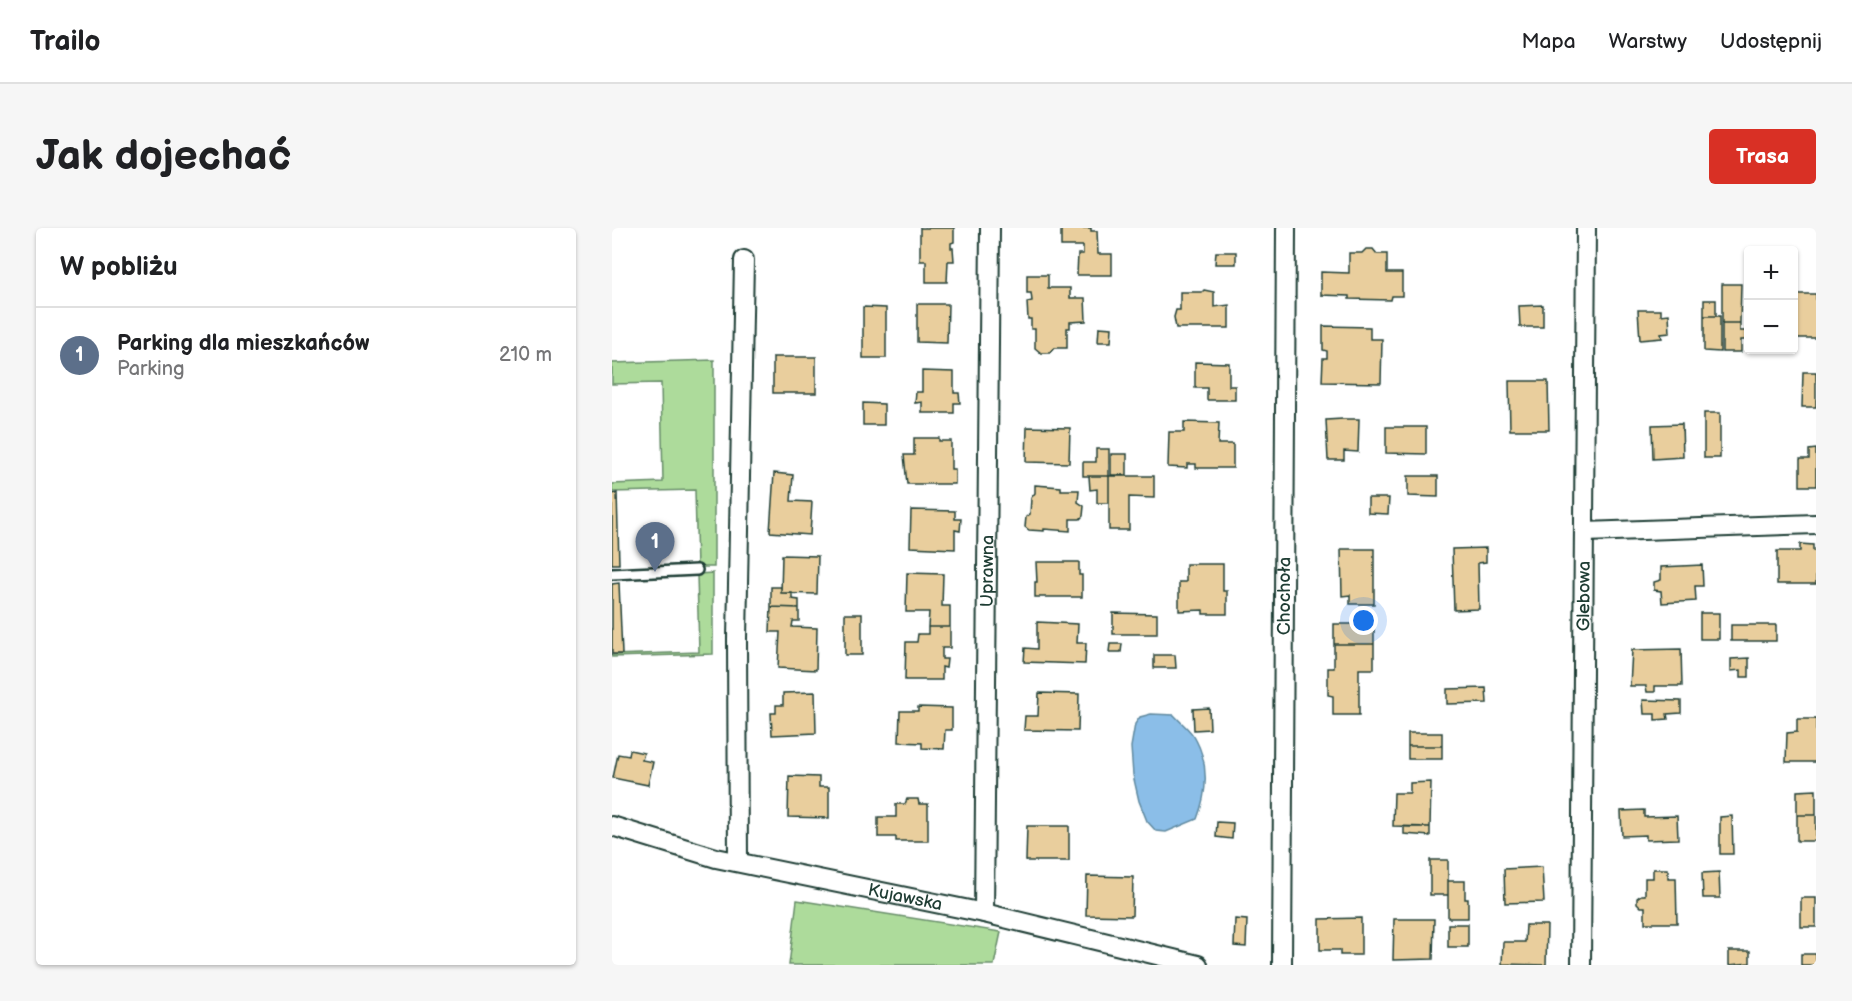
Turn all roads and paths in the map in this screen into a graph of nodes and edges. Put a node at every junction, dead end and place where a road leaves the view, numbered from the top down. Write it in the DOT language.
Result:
graph roads {
  1 [pos="990,228"];
  2 [pos="1286,228"];
  3 [pos="1586,228"];
  4 [pos="744,261"];
  5 [pos="1816,524"];
  6 [pos="1585,532"];
  7 [pos="697,570"];
  8 [pos="612,574"];
  9 [pos="612,826"];
  10 [pos="738,862"];
  11 [pos="984,913"];
  12 [pos="1198,965"];
  13 [pos="1282,965"];
  14 [pos="1581,965"];
  1 -- 11 [label="street, Uprawna"];
  2 -- 13 [label="street, Chochoła"];
  3 -- 6 [label="street, Glebowa"];
  4 -- 10 [label="street"];
  5 -- 6 [label="street"];
  6 -- 14 [label="street, Glebowa"];
  7 -- 8 [label="lane"];
  9 -- 10 [label="street, Kujawska"];
  10 -- 11 [label="street, Kujawska"];
  11 -- 12 [label="street, Kujawska"];
}
